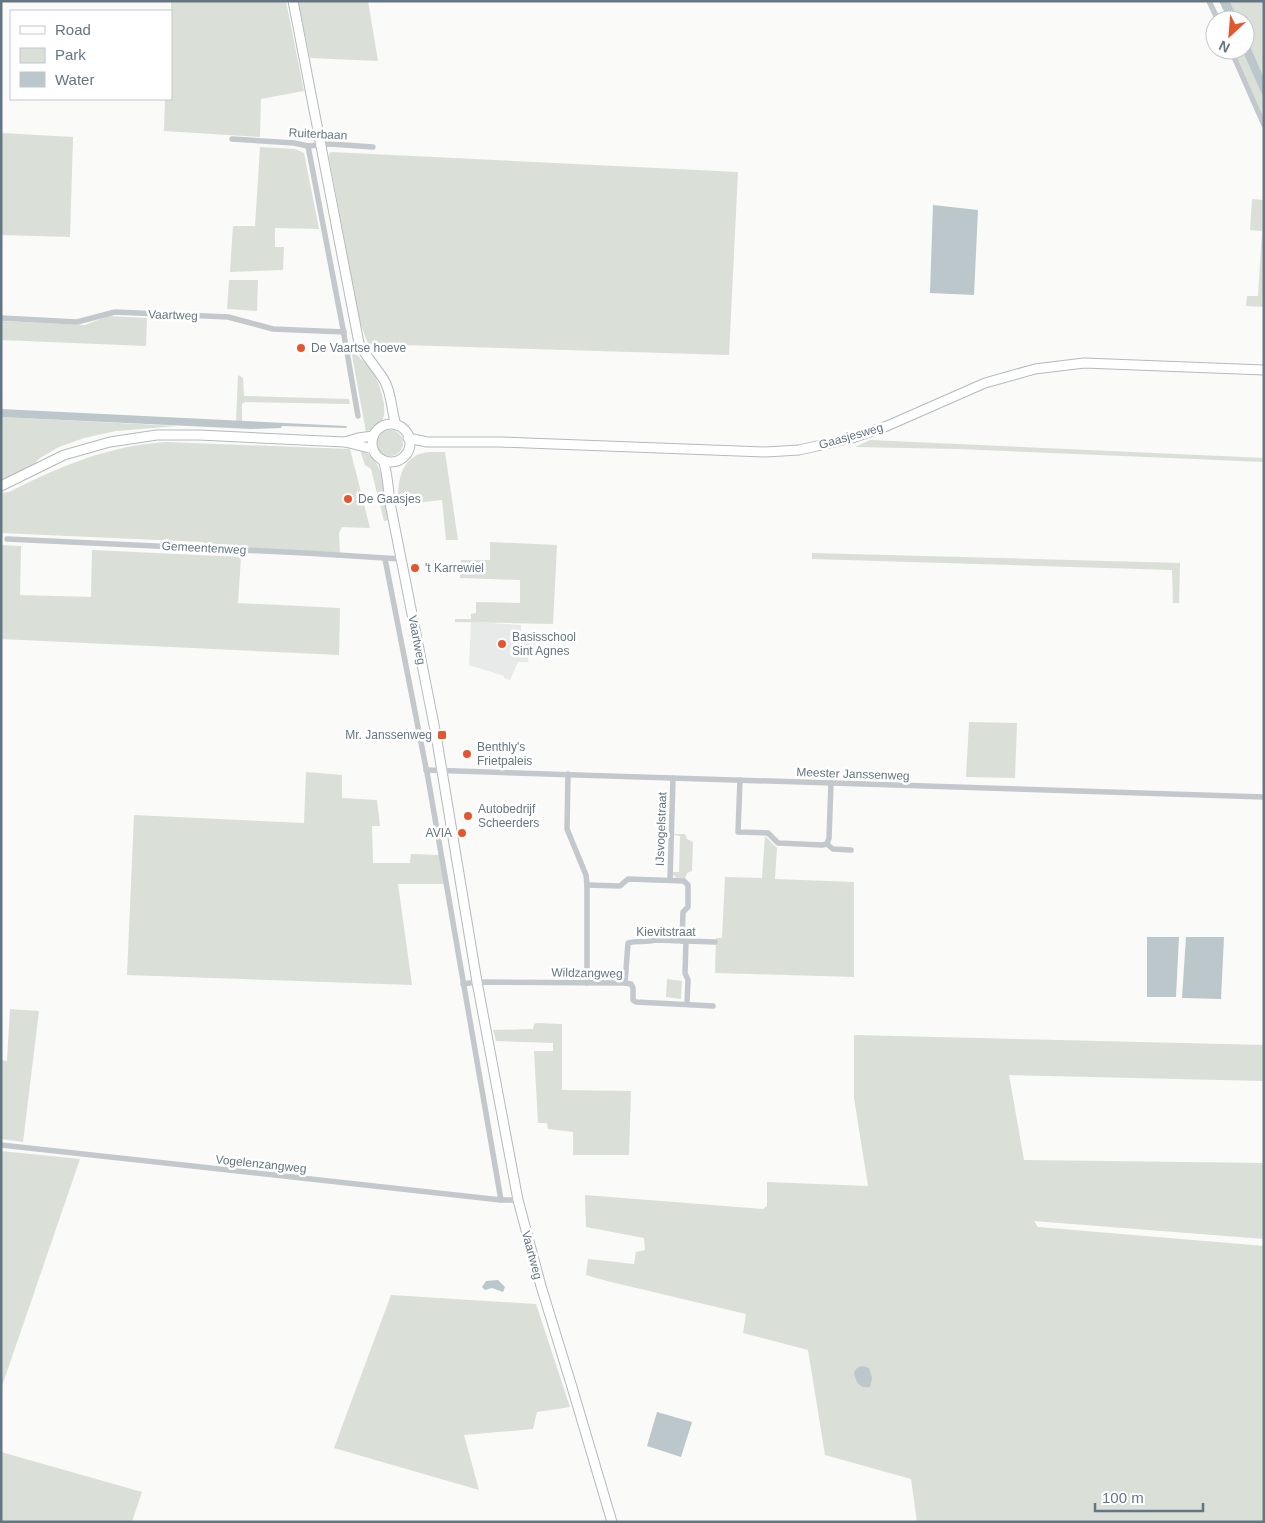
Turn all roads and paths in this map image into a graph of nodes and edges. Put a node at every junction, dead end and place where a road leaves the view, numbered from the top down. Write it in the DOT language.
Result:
graph roads {
  1 [pos="293,1"];
  2 [pos="1235,60"];
  3 [pos="1264,125"];
  4 [pos="232,139"];
  5 [pos="308,146"];
  6 [pos="322,146"];
  7 [pos="373,147"];
  8 [pos="1,318"];
  9 [pos="356,326"];
  10 [pos="344,330"];
  11 [pos="1264,370"];
  12 [pos="391,405"];
  13 [pos="358,416"];
  14 [pos="385,425"];
  15 [pos="396,425"];
  16 [pos="373,436"];
  17 [pos="408,438"];
  18 [pos="345,442"];
  19 [pos="427,442"];
  20 [pos="372,448"];
  21 [pos="408,449"];
  22 [pos="383,460"];
  23 [pos="394,462"];
  24 [pos="388,482"];
  25 [pos="1,486"];
  26 [pos="7,539"];
  27 [pos="385,559"];
  28 [pos="401,559"];
  29 [pos="426,770"];
  30 [pos="442,770"];
  31 [pos="568,774"];
  32 [pos="673,778"];
  33 [pos="740,780"];
  34 [pos="831,783"];
  35 [pos="1264,797"];
  36 [pos="827,844"];
  37 [pos="851,850"];
  38 [pos="670,880"];
  39 [pos="588,886"];
  40 [pos="684,941"];
  41 [pos="715,942"];
  42 [pos="477,982"];
  43 [pos="586,983"];
  44 [pos="625,983"];
  45 [pos="463,984"];
  46 [pos="687,1004"];
  47 [pos="713,1006"];
  48 [pos="1,1145"];
  49 [pos="502,1200"];
  50 [pos="518,1200"];
  51 [pos="612,1522"];
  1 -- 6 [label="street"];
  2 -- 3 [label="street"];
  4 -- 5 [label="street, Ruiterbaan"];
  5 -- 6 [label="street, Ruiterbaan"];
  5 -- 10 [label="street"];
  6 -- 7 [label="street, Ruiterbaan"];
  6 -- 9 [label="street"];
  8 -- 10 [label="street, Vaartweg"];
  9 -- 10 [label="street, Vaartweg"];
  9 -- 12 [label="street"];
  10 -- 13 [label="street"];
  11 -- 19 [label="street, Gaasjesweg"];
  12 -- 14 [label="street"];
  12 -- 15 [label="street"];
  14 -- 15 [label="street"];
  14 -- 16 [label="street"];
  15 -- 17 [label="street"];
  16 -- 18 [label="street"];
  16 -- 20 [label="street"];
  17 -- 19 [label="street, Gaasjesweg"];
  17 -- 21 [label="street"];
  18 -- 20 [label="street"];
  18 -- 25 [label="street"];
  19 -- 21 [label="street, Gaasjesweg"];
  20 -- 22 [label="street"];
  21 -- 23 [label="street"];
  22 -- 23 [label="street"];
  22 -- 24 [label="street, Vaartweg"];
  23 -- 24 [label="street, Vaartweg"];
  24 -- 28 [label="street, Vaartweg"];
  26 -- 27 [label="street, Gemeentenweg"];
  27 -- 28 [label="street, Gemeentenweg"];
  27 -- 29 [label="street, Vaartweg"];
  28 -- 30 [label="street, Vaartweg"];
  29 -- 30 [label="street"];
  29 -- 45 [label="street, Vaartweg"];
  30 -- 31 [label="street, Meester Janssenweg"];
  30 -- 42 [label="street, Vaartweg"];
  31 -- 32 [label="street, Meester Janssenweg"];
  31 -- 39 [label="street"];
  32 -- 33 [label="street, Meester Janssenweg"];
  32 -- 38 [label="street, IJsvogelstraat"];
  33 -- 34 [label="street, Meester Janssenweg"];
  33 -- 36 [label="street"];
  34 -- 35 [label="street, Meester Janssenweg"];
  34 -- 36 [label="street"];
  36 -- 37 [label="street"];
  38 -- 39 [label="street"];
  38 -- 40 [label="street"];
  39 -- 43 [label="street"];
  40 -- 41 [label="street, Kievitstraat"];
  40 -- 44 [label="street, Kievitstraat"];
  40 -- 46 [label="street"];
  42 -- 43 [label="street, Wildzangweg"];
  42 -- 45 [label="street"];
  42 -- 50 [label="street, Vaartweg"];
  43 -- 44 [label="street, Wildzangweg"];
  44 -- 46 [label="street, Wildzangweg"];
  45 -- 49 [label="street, Vaartweg"];
  46 -- 47 [label="street, Wildzangweg"];
  48 -- 49 [label="street, Vogelenzangweg"];
  49 -- 50 [label="street, Vogelenzangweg"];
  50 -- 51 [label="street, Vaartweg"];
}
